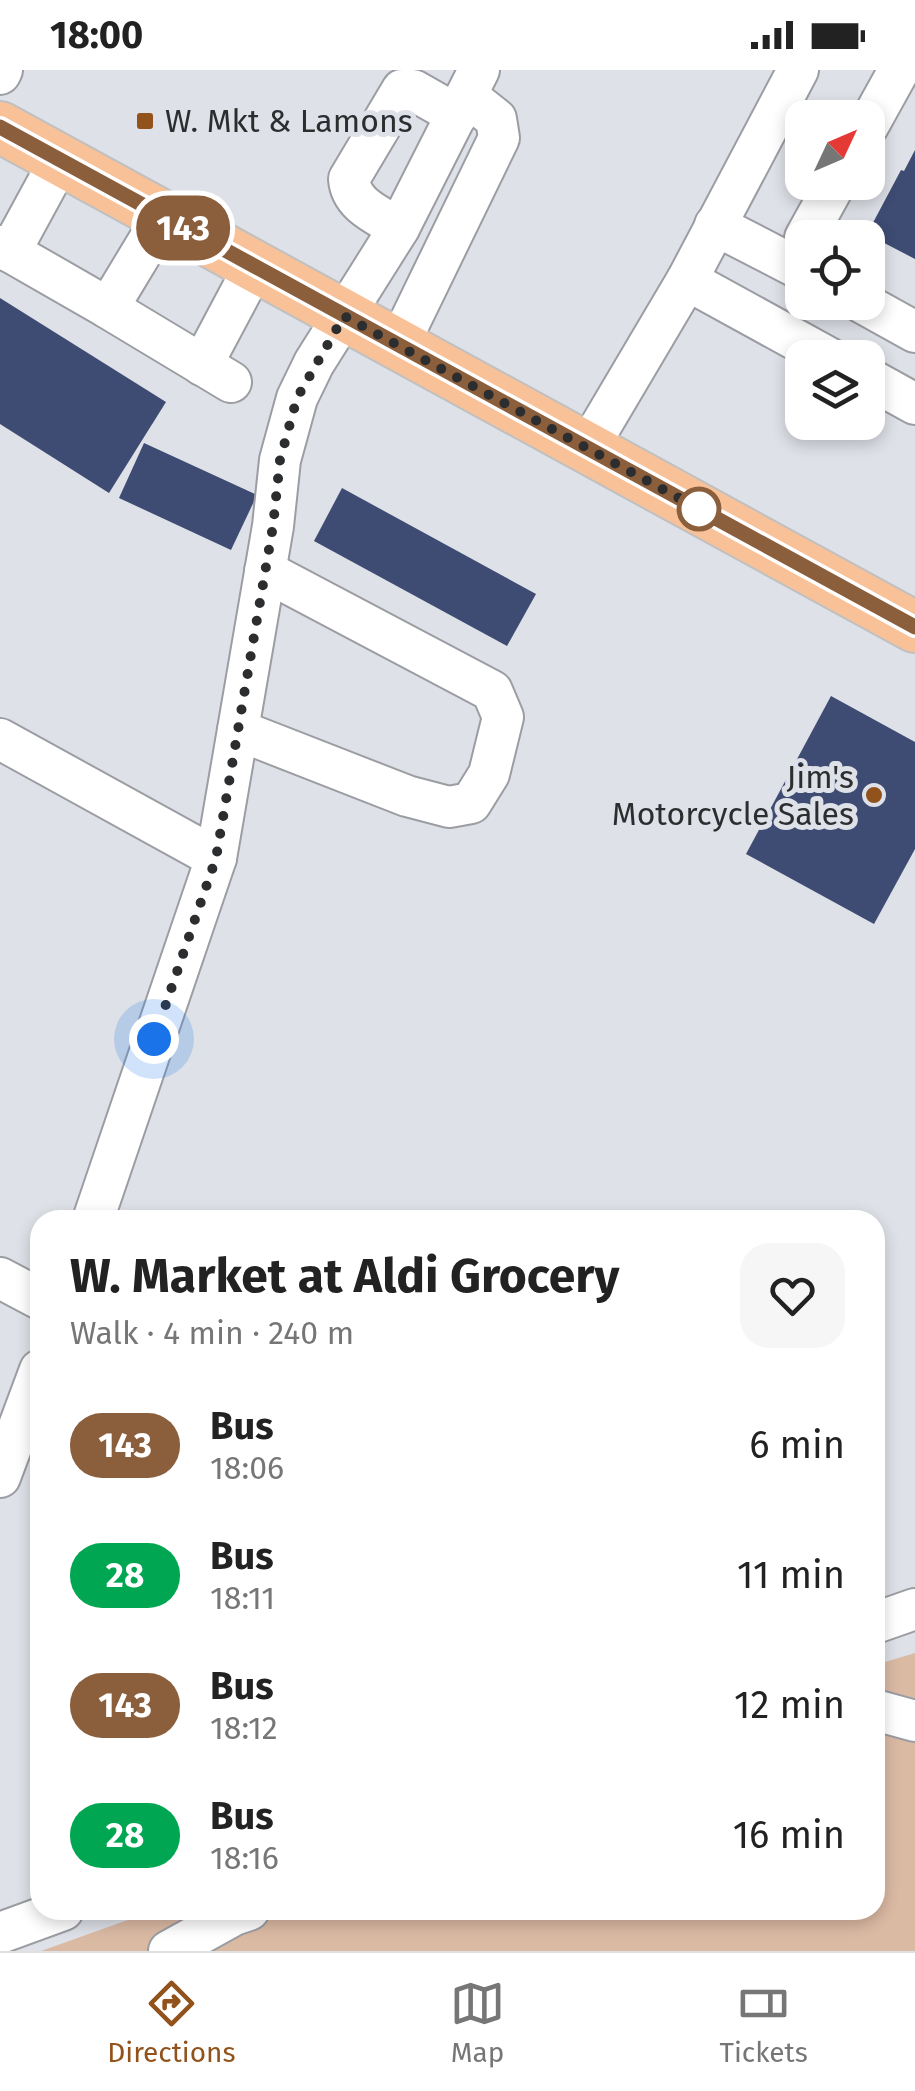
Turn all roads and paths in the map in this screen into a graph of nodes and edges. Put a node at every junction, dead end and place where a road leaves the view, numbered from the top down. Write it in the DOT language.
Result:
graph roads {
  1 [pos="798,70"];
  2 [pos="898,70"];
  3 [pos="468,86"];
  4 [pos="882,100"];
  5 [pos="0,127"];
  6 [pos="60,160"];
  7 [pos="163,217"];
  8 [pos="716,225"];
  9 [pos="399,228"];
  10 [pos="785,248"];
  11 [pos="5,249"];
  12 [pos="254,267"];
  13 [pos="687,280"];
  14 [pos="108,308"];
  15 [pos="885,315"];
  16 [pos="344,316"];
  17 [pos="915,332"];
  18 [pos="797,340"];
  19 [pos="398,346"];
  20 [pos="885,387"];
  21 [pos="915,404"];
  22 [pos="587,449"];
  23 [pos="265,571"];
  24 [pos="915,627"];
  25 [pos="238,730"];
  26 [pos="0,739"];
  27 [pos="216,858"];
  28 [pos="96,1210"];
  29 [pos="0,1278"];
  30 [pos="30,1294"];
  31 [pos="30,1397"];
  32 [pos="0,1477"];
  33 [pos="915,1609"];
  34 [pos="885,1620"];
  35 [pos="885,1713"];
  36 [pos="915,1722"];
  37 [pos="34,1920"];
  38 [pos="225,1920"];
  39 [pos="0,1932"];
  40 [pos="169,1951"];
  1 -- 8 [label="street"];
  2 -- 4 [label="street"];
  3 -- 9 [label="street"];
  3 -- 9 [label="street"];
  3 -- 19 [label="street"];
  5 -- 6 [label="main road"];
  6 -- 7 [label="main road"];
  6 -- 11 [label="street"];
  7 -- 12 [label="main road"];
  7 -- 14 [label="street"];
  8 -- 10 [label="street"];
  8 -- 13 [label="street"];
  9 -- 16 [label="street"];
  11 -- 14 [label="street"];
  12 -- 14 [label="street"];
  12 -- 16 [label="main road"];
  13 -- 18 [label="street"];
  13 -- 22 [label="street"];
  15 -- 17 [label="street"];
  16 -- 19 [label="main road"];
  16 -- 23 [label="street"];
  19 -- 22 [label="main road"];
  20 -- 21 [label="street"];
  22 -- 24 [label="main road"];
  23 -- 25 [label="street"];
  23 -- 25 [label="street"];
  25 -- 27 [label="street"];
  26 -- 27 [label="street"];
  27 -- 28 [label="street"];
  29 -- 30 [label="street"];
  31 -- 32 [label="street"];
  33 -- 34 [label="street"];
  35 -- 36 [label="street"];
  37 -- 39 [label="street"];
  38 -- 40 [label="street"];
}
